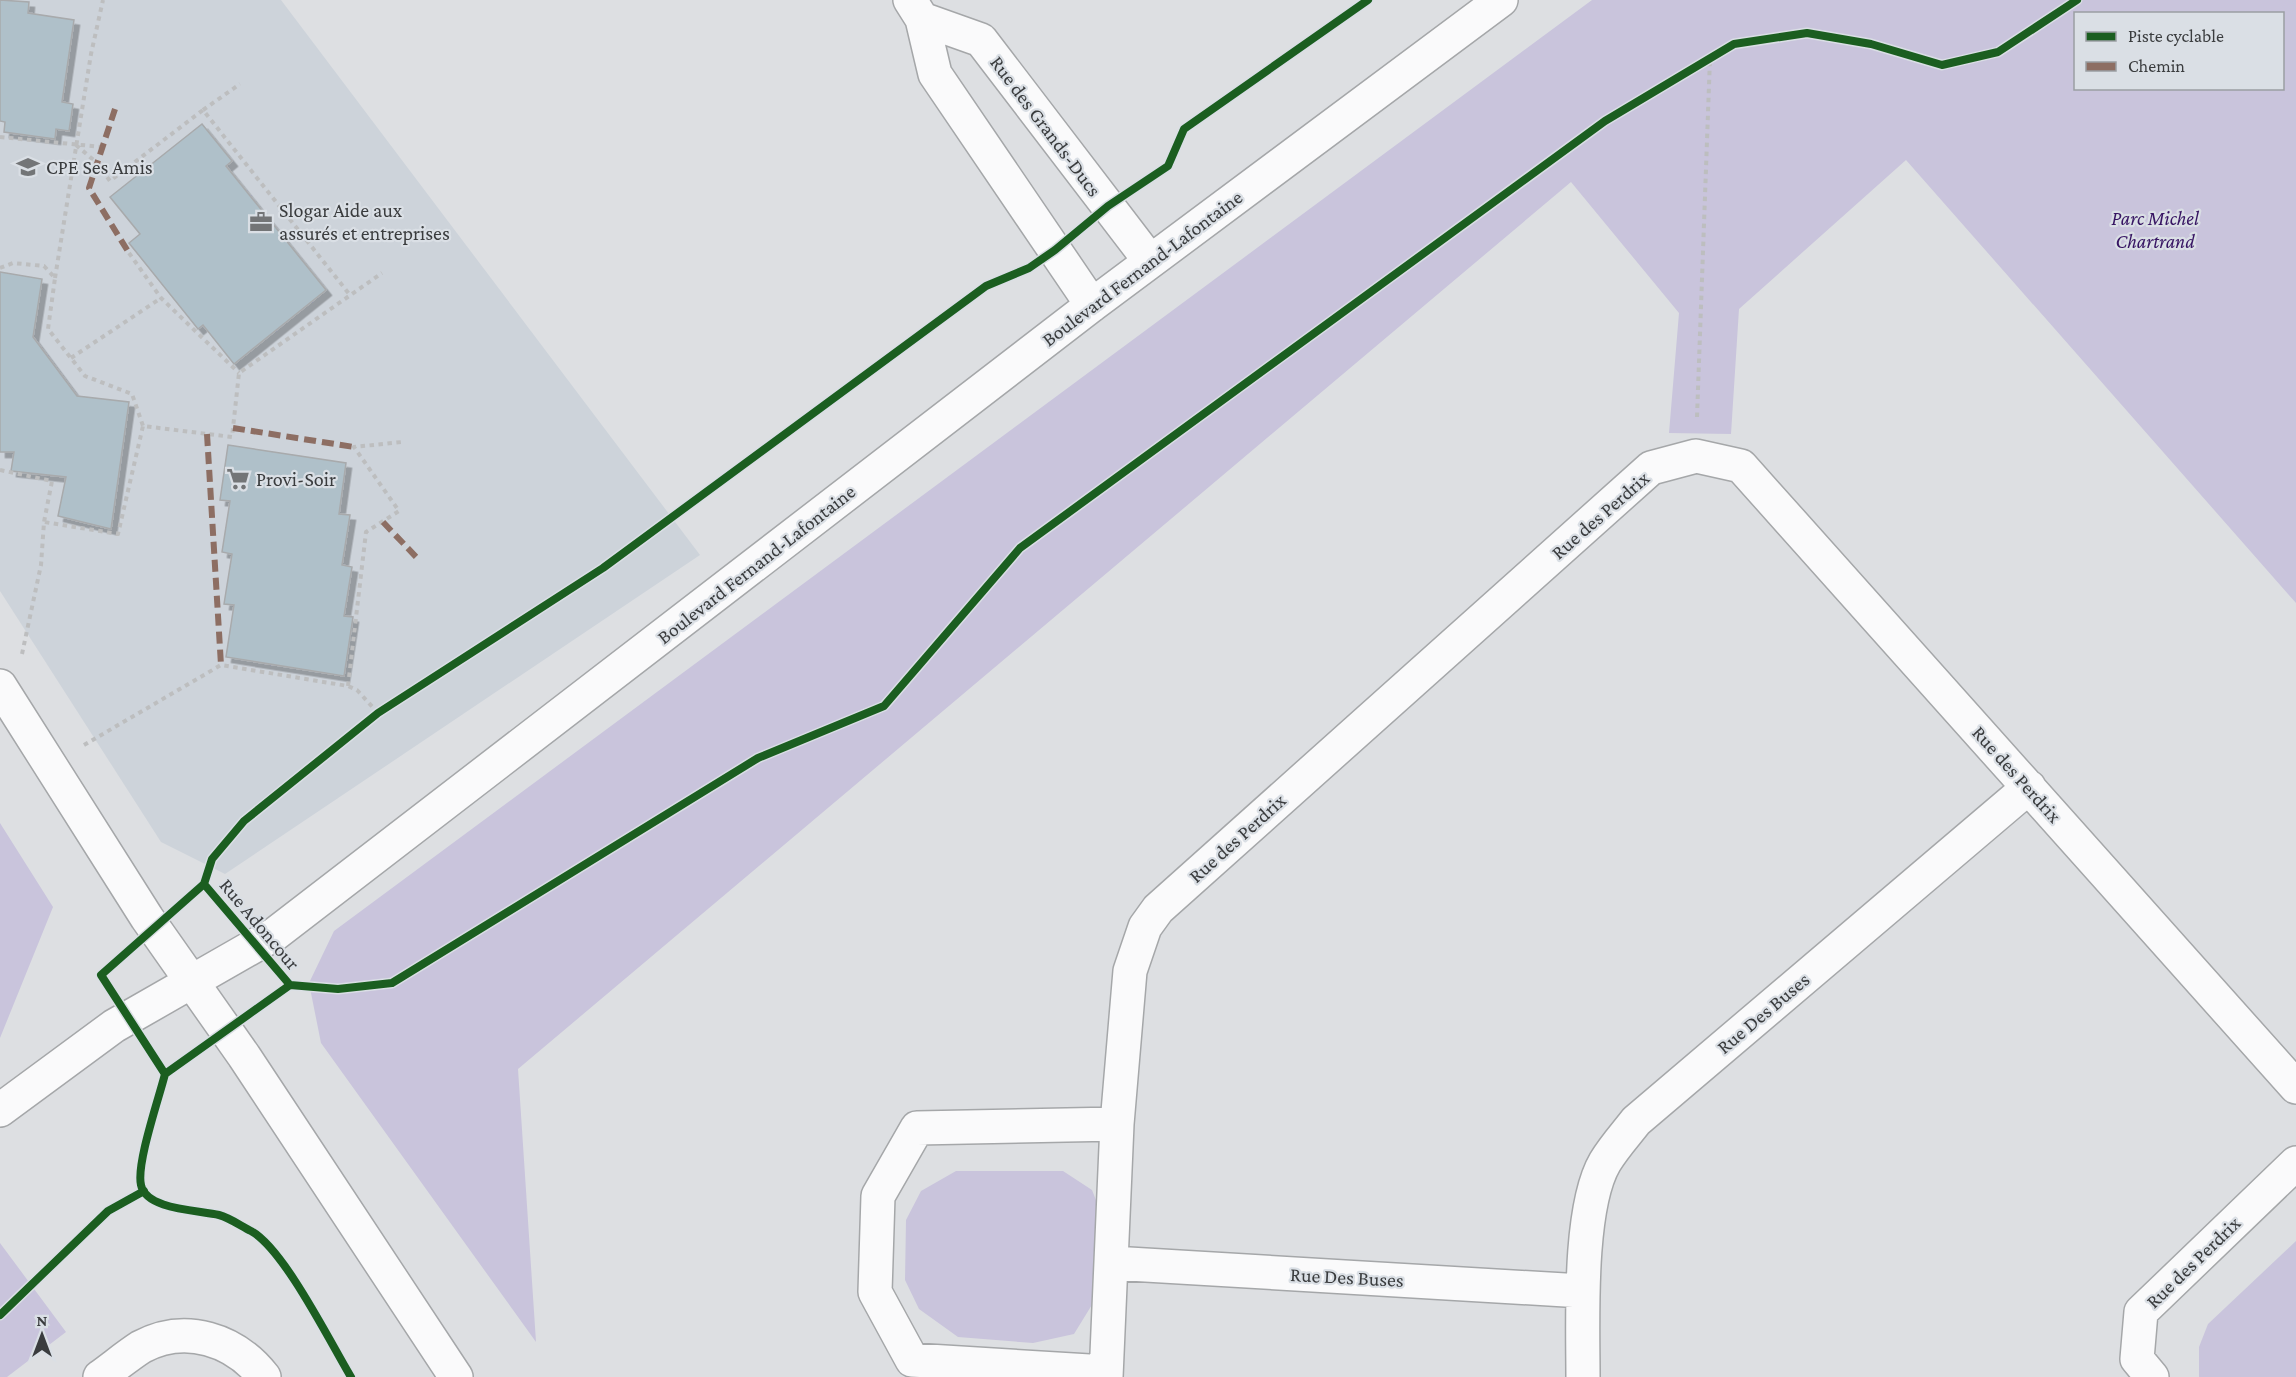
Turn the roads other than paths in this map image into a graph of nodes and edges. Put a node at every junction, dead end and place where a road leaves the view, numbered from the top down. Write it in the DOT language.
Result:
graph roads {
  1 [pos="1501,0"];
  2 [pos="916,9"];
  3 [pos="1150,261"];
  4 [pos="1092,304"];
  5 [pos="6,694"];
  6 [pos="2029,788"];
  7 [pos="191,980"];
  8 [pos="2296,1087"];
  9 [pos="0,1110"];
  10 [pos="1117,1124"];
  11 [pos="2296,1163"];
  12 [pos="1112,1263"];
  13 [pos="1582,1291"];
  14 [pos="1106,1375"];
  15 [pos="100,1377"];
  16 [pos="264,1377"];
  17 [pos="456,1377"];
  18 [pos="1583,1377"];
  19 [pos="2152,1377"];
  1 -- 3 [label="street, Boulevard Fernand-Lafontaine"];
  2 -- 3 [label="street, Rue des Grands-Ducs"];
  2 -- 4 [label="street, Rue des Grands-Ducs"];
  3 -- 4 [label="street, Boulevard Fernand-Lafontaine"];
  4 -- 7 [label="street, Boulevard Fernand-Lafontaine"];
  5 -- 7 [label="street"];
  6 -- 8 [label="street, Rue des Perdrix"];
  6 -- 10 [label="street, Rue des Perdrix"];
  6 -- 13 [label="street, Rue Des Buses"];
  7 -- 9 [label="street, Boulevard Fernand-Lafontaine"];
  7 -- 17 [label="street"];
  10 -- 12 [label="street, Rue des Perdrix"];
  10 -- 14 [label="street, Rue des Perdrix"];
  11 -- 19 [label="street, Rue des Perdrix"];
  12 -- 13 [label="street, Rue Des Buses"];
  12 -- 14 [label="street, Rue des Perdrix"];
  13 -- 18 [label="street, Rue Des Buses"];
  15 -- 16 [label="street"];
}
